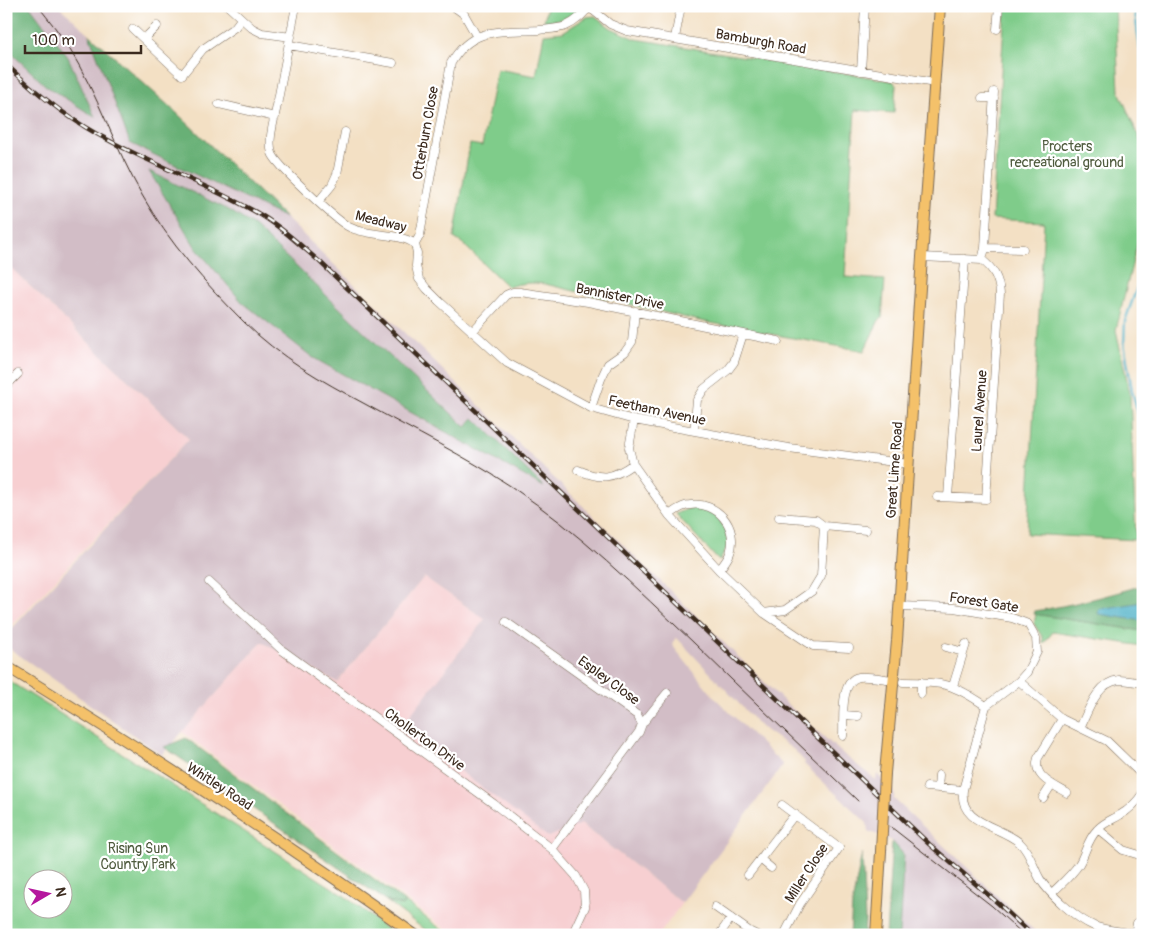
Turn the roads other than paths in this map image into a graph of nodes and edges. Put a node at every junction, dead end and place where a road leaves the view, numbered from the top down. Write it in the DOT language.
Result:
graph roads {
  1 [pos="228,6"];
  2 [pos="296,6"];
  3 [pos="453,6"];
  4 [pos="681,6"];
  5 [pos="866,6"];
  6 [pos="940,6"];
  7 [pos="998,6"];
  8 [pos="590,7"];
  9 [pos="241,19"];
  10 [pos="157,26"];
  11 [pos="133,29"];
  12 [pos="997,29"];
  13 [pos="477,37"];
  14 [pos="675,38"];
  15 [pos="144,39"];
  16 [pos="290,41"];
  17 [pos="392,63"];
  18 [pos="861,71"];
  19 [pos="935,83"];
  20 [pos="982,98"];
  21 [pos="219,104"];
  22 [pos="275,117"];
  23 [pos="345,132"];
  24 [pos="318,201"];
  25 [pos="415,244"];
  26 [pos="985,248"];
  27 [pos="1023,249"];
  28 [pos="922,257"];
  29 [pos="964,259"];
  30 [pos="982,260"];
  31 [pos="1009,285"];
  32 [pos="999,287"];
  33 [pos="635,312"];
  34 [pos="472,332"];
  35 [pos="743,334"];
  36 [pos="778,341"];
  37 [pos="18,374"];
  38 [pos="6,386"];
  39 [pos="591,408"];
  40 [pos="634,420"];
  41 [pos="694,431"];
  42 [pos="633,464"];
  43 [pos="908,464"];
  44 [pos="578,470"];
  45 [pos="937,497"];
  46 [pos="948,498"];
  47 [pos="669,515"];
  48 [pos="779,517"];
  49 [pos="824,526"];
  50 [pos="866,530"];
  51 [pos="719,570"];
  52 [pos="209,582"];
  53 [pos="900,606"];
  54 [pos="764,613"];
  55 [pos="506,622"];
  56 [pos="966,644"];
  57 [pos="946,647"];
  58 [pos="849,648"];
  59 [pos="963,652"];
  60 [pos="6,666"];
  61 [pos="899,681"];
  62 [pos="1019,681"];
  63 [pos="921,682"];
  64 [pos="1143,683"];
  65 [pos="953,686"];
  66 [pos="667,693"];
  67 [pos="921,694"];
  68 [pos="986,706"];
  69 [pos="844,715"];
  70 [pos="858,716"];
  71 [pos="1062,719"];
  72 [pos="642,724"];
  73 [pos="1080,728"];
  74 [pos="843,736"];
  75 [pos="938,776"];
  76 [pos="1143,776"];
  77 [pos="1052,784"];
  78 [pos="926,787"];
  79 [pos="938,788"];
  80 [pos="963,790"];
  81 [pos="1067,793"];
  82 [pos="1143,794"];
  83 [pos="1043,798"];
  84 [pos="782,805"];
  85 [pos="794,814"];
  86 [pos="1098,829"];
  87 [pos="552,849"];
  88 [pos="1143,856"];
  89 [pos="760,860"];
  90 [pos="771,868"];
  91 [pos="748,875"];
  92 [pos="1052,893"];
  93 [pos="715,908"];
  94 [pos="731,918"];
  95 [pos="1137,923"];
  96 [pos="1135,934"];
  97 [pos="415,935"];
  98 [pos="572,935"];
  99 [pos="719,935"];
  100 [pos="757,935"];
  101 [pos="784,935"];
  102 [pos="876,935"];
  1 -- 9 [label="street"];
  2 -- 16 [label="street, Meadway"];
  3 -- 13 [label="street"];
  4 -- 14 [label="street"];
  5 -- 18 [label="street"];
  6 -- 19 [label="main road, Great Lime Road"];
  7 -- 12 [label="street"];
  8 -- 13 [label="street, Otterburn Close"];
  8 -- 14 [label="street, Bamburgh Road"];
  9 -- 15 [label="street"];
  9 -- 16 [label="street"];
  10 -- 15 [label="street"];
  11 -- 15 [label="street"];
  13 -- 25 [label="street, Otterburn Close"];
  14 -- 18 [label="street, Bamburgh Road"];
  16 -- 17 [label="street"];
  16 -- 22 [label="street, Meadway"];
  18 -- 19 [label="street, Bamburgh Road"];
  19 -- 28 [label="main road, Great Lime Road"];
  20 -- 26 [label="street"];
  21 -- 22 [label="street"];
  22 -- 24 [label="street, Meadway"];
  23 -- 24 [label="street"];
  24 -- 25 [label="street, Meadway"];
  25 -- 34 [label="street, Feetham Avenue"];
  26 -- 27 [label="street"];
  26 -- 30 [label="street"];
  28 -- 29 [label="street"];
  28 -- 43 [label="main road, Great Lime Road"];
  29 -- 30 [label="street"];
  29 -- 46 [label="street, Laurel Avenue"];
  30 -- 32 [label="street, Laurel Avenue"];
  31 -- 32 [label="street"];
  32 -- 46 [label="street, Laurel Avenue"];
  33 -- 34 [label="street, Bannister Drive"];
  33 -- 35 [label="street, Bannister Drive"];
  33 -- 39 [label="street"];
  34 -- 39 [label="street, Feetham Avenue"];
  35 -- 36 [label="street, Bannister Drive"];
  35 -- 41 [label="street"];
  37 -- 38 [label="street"];
  39 -- 40 [label="street, Feetham Avenue"];
  40 -- 41 [label="street, Feetham Avenue"];
  40 -- 42 [label="street"];
  41 -- 43 [label="street, Feetham Avenue"];
  42 -- 44 [label="street"];
  42 -- 47 [label="street"];
  43 -- 53 [label="main road, Great Lime Road"];
  45 -- 46 [label="street, Laurel Avenue"];
  47 -- 51 [label="street"];
  47 -- 51 [label="street"];
  48 -- 49 [label="street"];
  49 -- 50 [label="street"];
  49 -- 54 [label="street"];
  51 -- 54 [label="street"];
  52 -- 87 [label="street, Chollerton Drive"];
  53 -- 61 [label="main road, Great Lime Road"];
  53 -- 62 [label="street, Forest Gate"];
  54 -- 58 [label="street"];
  55 -- 72 [label="street, Espley Close"];
  56 -- 59 [label="street"];
  57 -- 59 [label="street"];
  59 -- 65 [label="street"];
  60 -- 97 [label="main road, Whitley Road"];
  61 -- 63 [label="street"];
  61 -- 69 [label="street"];
  61 -- 102 [label="main road, Great Lime Road, bridge"];
  62 -- 68 [label="street, Forest Gate"];
  62 -- 71 [label="street"];
  63 -- 65 [label="street"];
  63 -- 67 [label="street"];
  64 -- 73 [label="street"];
  65 -- 68 [label="street"];
  66 -- 72 [label="street"];
  68 -- 80 [label="street"];
  69 -- 70 [label="street"];
  69 -- 74 [label="street"];
  71 -- 73 [label="street"];
  71 -- 77 [label="street"];
  72 -- 87 [label="street, Espley Close"];
  73 -- 76 [label="street"];
  75 -- 79 [label="street"];
  77 -- 81 [label="street"];
  77 -- 83 [label="street"];
  78 -- 79 [label="street"];
  79 -- 80 [label="street"];
  80 -- 92 [label="street"];
  82 -- 86 [label="street"];
  84 -- 85 [label="street, Miller Close"];
  85 -- 89 [label="street"];
  85 -- 101 [label="street, Miller Close"];
  86 -- 88 [label="street"];
  86 -- 92 [label="street"];
  87 -- 98 [label="street, Chollerton Drive"];
  89 -- 90 [label="street"];
  89 -- 91 [label="street"];
  92 -- 96 [label="street"];
  93 -- 94 [label="street"];
  94 -- 99 [label="street"];
  94 -- 100 [label="street"];
  95 -- 96 [label="street"];
}
